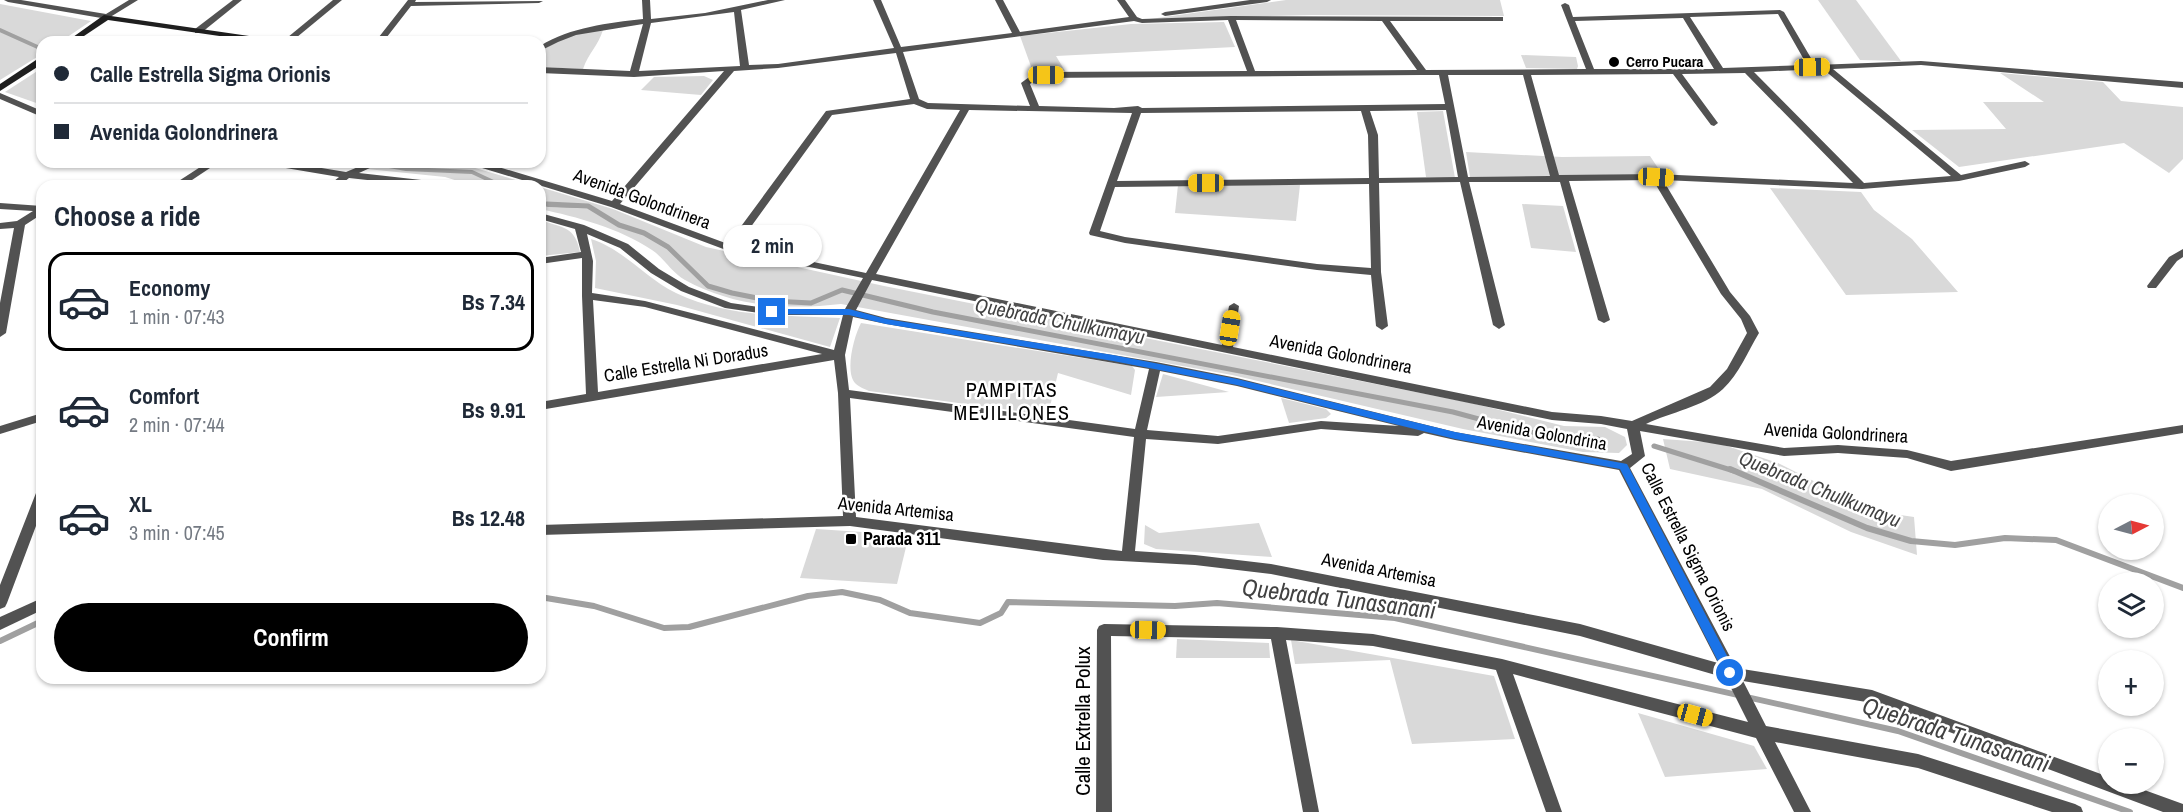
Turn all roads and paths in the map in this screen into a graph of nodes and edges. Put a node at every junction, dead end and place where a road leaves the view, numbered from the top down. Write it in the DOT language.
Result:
graph roads {
  1 [pos="8,0"];
  2 [pos="134,0"];
  3 [pos="238,0"];
  4 [pos="338,0"];
  5 [pos="646,0"];
  6 [pos="782,0"];
  7 [pos="877,0"];
  8 [pos="999,0"];
  9 [pos="1121,0"];
  10 [pos="1267,0"];
  11 [pos="539,1"];
  12 [pos="1244,1"];
  13 [pos="410,2"];
  14 [pos="756,2"];
  15 [pos="1565,5"];
  16 [pos="737,9"];
  17 [pos="1685,15"];
  18 [pos="107,17"];
  19 [pos="1231,18"];
  20 [pos="1134,19"];
  21 [pos="1386,19"];
  22 [pos="1500,19"];
  23 [pos="1571,19"];
  24 [pos="647,23"];
  25 [pos="198,31"];
  26 [pos="1017,34"];
  27 [pos="81,36"];
  28 [pos="234,36"];
  29 [pos="293,36"];
  30 [pos="384,36"];
  31 [pos="546,45"];
  32 [pos="899,51"];
  33 [pos="36,64"];
  34 [pos="1824,66"];
  35 [pos="1812,67"];
  36 [pos="745,69"];
  37 [pos="546,70"];
  38 [pos="730,70"];
  39 [pos="1748,70"];
  40 [pos="1720,71"];
  41 [pos="1526,72"];
  42 [pos="1591,72"];
  43 [pos="1676,72"];
  44 [pos="1443,73"];
  45 [pos="634,74"];
  46 [pos="1252,74"];
  47 [pos="1424,74"];
  48 [pos="2183,85"];
  49 [pos="0,88"];
  50 [pos="0,96"];
  51 [pos="915,101"];
  52 [pos="966,107"];
  53 [pos="1449,107"];
  54 [pos="1365,108"];
  55 [pos="1036,109"];
  56 [pos="1138,109"];
  57 [pos="36,111"];
  58 [pos="1714,123"];
  59 [pos="2025,164"];
  60 [pos="204,168"];
  61 [pos="304,168"];
  62 [pos="364,168"];
  63 [pos="492,168"];
  64 [pos="347,175"];
  65 [pos="1656,177"];
  66 [pos="1959,178"];
  67 [pos="186,180"];
  68 [pos="341,180"];
  69 [pos="393,180"];
  70 [pos="531,180"];
  71 [pos="1560,180"];
  72 [pos="1373,181"];
  73 [pos="1464,181"];
  74 [pos="546,184"];
  75 [pos="1111,184"];
  76 [pos="1862,186"];
  77 [pos="614,205"];
  78 [pos="0,206"];
  79 [pos="36,209"];
  80 [pos="36,214"];
  81 [pos="546,218"];
  82 [pos="20,224"];
  83 [pos="0,226"];
  84 [pos="580,227"];
  85 [pos="730,248"];
  86 [pos="2183,252"];
  87 [pos="586,254"];
  88 [pos="546,260"];
  89 [pos="1376,272"];
  90 [pos="869,278"];
  91 [pos="2152,286"];
  92 [pos="587,296"];
  93 [pos="1234,306"];
  94 [pos="849,312"];
  95 [pos="1604,320"];
  96 [pos="1499,325"];
  97 [pos="1382,326"];
  98 [pos="0,333"];
  99 [pos="1227,351"];
  100 [pos="839,355"];
  101 [pos="1156,366"];
  102 [pos="844,393"];
  103 [pos="592,397"];
  104 [pos="546,405"];
  105 [pos="36,419"];
  106 [pos="1633,426"];
  107 [pos="2183,429"];
  108 [pos="0,430"];
  109 [pos="1142,434"];
  110 [pos="1455,436"];
  111 [pos="1623,466"];
  112 [pos="36,509"];
  113 [pos="850,521"];
  114 [pos="546,530"];
  115 [pos="1128,556"];
  116 [pos="0,603"];
  117 [pos="36,607"];
  118 [pos="0,624"];
  119 [pos="1277,633"];
  120 [pos="1502,665"];
  121 [pos="1730,673"];
  122 [pos="1760,732"];
  123 [pos="1104,812"];
  124 [pos="1311,812"];
  125 [pos="1554,812"];
  126 [pos="1803,812"];
  127 [pos="2075,812"];
  128 [pos="2183,812"];
  1 -- 18 [label="street"];
  2 -- 18 [label="street"];
  3 -- 25 [label="street"];
  4 -- 29 [label="street"];
  5 -- 24 [label="street"];
  6 -- 14 [label="street"];
  7 -- 32 [label="street"];
  8 -- 26 [label="street"];
  9 -- 20 [label="street"];
  10 -- 12 [label="street"];
  11 -- 13 [label="street"];
  12 -- 20 [label="street"];
  13 -- 30 [label="street"];
  14 -- 16 [label="street"];
  15 -- 23 [label="street"];
  16 -- 24 [label="street"];
  16 -- 36 [label="street"];
  17 -- 23 [label="street"];
  17 -- 35 [label="street"];
  17 -- 40 [label="street"];
  18 -- 25 [label="street"];
  18 -- 27 [label="street"];
  19 -- 20 [label="street"];
  19 -- 21 [label="street"];
  19 -- 46 [label="street"];
  20 -- 26 [label="street"];
  21 -- 22 [label="street"];
  21 -- 47 [label="street"];
  23 -- 42 [label="street"];
  24 -- 31 [label="street"];
  24 -- 45 [label="street"];
  25 -- 28 [label="street"];
  26 -- 32 [label="street"];
  32 -- 36 [label="street"];
  32 -- 51 [label="street"];
  33 -- 49 [label="street"];
  34 -- 35 [label="street"];
  34 -- 48 [label="street"];
  34 -- 66 [label="street"];
  35 -- 39 [label="street"];
  36 -- 38 [label="street"];
  37 -- 45 [label="street"];
  38 -- 45 [label="street"];
  38 -- 77 [label="street"];
  39 -- 40 [label="street"];
  39 -- 76 [label="street"];
  40 -- 43 [label="street"];
  41 -- 42 [label="street"];
  41 -- 44 [label="street"];
  41 -- 71 [label="street"];
  42 -- 43 [label="street"];
  43 -- 58 [label="street"];
  44 -- 47 [label="street"];
  44 -- 53 [label="street"];
  46 -- 47 [label="street"];
  46 -- 55 [label="street"];
  50 -- 57 [label="street"];
  51 -- 52 [label="street"];
  51 -- 85 [label="street"];
  52 -- 55 [label="street"];
  52 -- 90 [label="street"];
  53 -- 54 [label="street"];
  53 -- 73 [label="street"];
  54 -- 56 [label="street"];
  54 -- 72 [label="street"];
  55 -- 56 [label="street"];
  56 -- 75 [label="street"];
  59 -- 66 [label="street"];
  60 -- 67 [label="street"];
  61 -- 64 [label="street"];
  62 -- 64 [label="street"];
  63 -- 70 [label="street, Avenida Golondrinera"];
  64 -- 68 [label="street"];
  64 -- 69 [label="street"];
  65 -- 71 [label="street"];
  65 -- 76 [label="street"];
  65 -- 106 [label="street"];
  66 -- 76 [label="street"];
  71 -- 73 [label="street"];
  71 -- 95 [label="street"];
  72 -- 73 [label="street"];
  72 -- 75 [label="street"];
  72 -- 89 [label="street"];
  73 -- 96 [label="street"];
  74 -- 77 [label="street, Avenida Golondrinera"];
  75 -- 89 [label="street"];
  77 -- 85 [label="street, Avenida Golondrinera"];
  78 -- 79 [label="street"];
  80 -- 82 [label="street"];
  81 -- 84 [label="street"];
  82 -- 83 [label="street"];
  82 -- 98 [label="street"];
  84 -- 87 [label="street"];
  84 -- 94 [label="street"];
  85 -- 90 [label="street, Avenida Golondrinera"];
  86 -- 91 [label="street"];
  87 -- 88 [label="street"];
  87 -- 92 [label="street"];
  89 -- 97 [label="street"];
  90 -- 94 [label="street"];
  90 -- 99 [label="street, Avenida Golondrinera"];
  92 -- 100 [label="street"];
  92 -- 103 [label="street"];
  93 -- 99 [label="street"];
  94 -- 100 [label="street"];
  94 -- 101 [label="street"];
  99 -- 106 [label="street, Avenida Golondrinera"];
  100 -- 102 [label="street"];
  100 -- 103 [label="street, Calle Estrella Ni Doradus"];
  101 -- 109 [label="street"];
  101 -- 110 [label="street"];
  102 -- 109 [label="street"];
  102 -- 113 [label="street"];
  103 -- 104 [label="street, Calle Estrella Ni Doradus"];
  105 -- 108 [label="street"];
  106 -- 107 [label="street, Avenida Golondrinera"];
  106 -- 111 [label="street, Calle Estrella Sigma Orionis"];
  109 -- 110 [label="street"];
  109 -- 115 [label="street"];
  110 -- 111 [label="street, Avenida Golondrina"];
  111 -- 121 [label="street, Calle Estrella Sigma Orionis"];
  112 -- 116 [label="street"];
  113 -- 114 [label="street, Avenida Artemisa"];
  113 -- 115 [label="street, Avenida Artemisa"];
  115 -- 121 [label="street, Avenida Artemisa"];
  117 -- 118 [label="street"];
  119 -- 120 [label="street"];
  119 -- 123 [label="street, Calle Extrella Polux"];
  119 -- 124 [label="street"];
  120 -- 122 [label="street"];
  120 -- 125 [label="street"];
  121 -- 122 [label="street, Calle Estrella Sigma Orionis"];
  121 -- 128 [label="street, Avenida Artemisa"];
  122 -- 126 [label="street, Calle Estrella Sigma Orionis"];
  122 -- 127 [label="street"];
}
